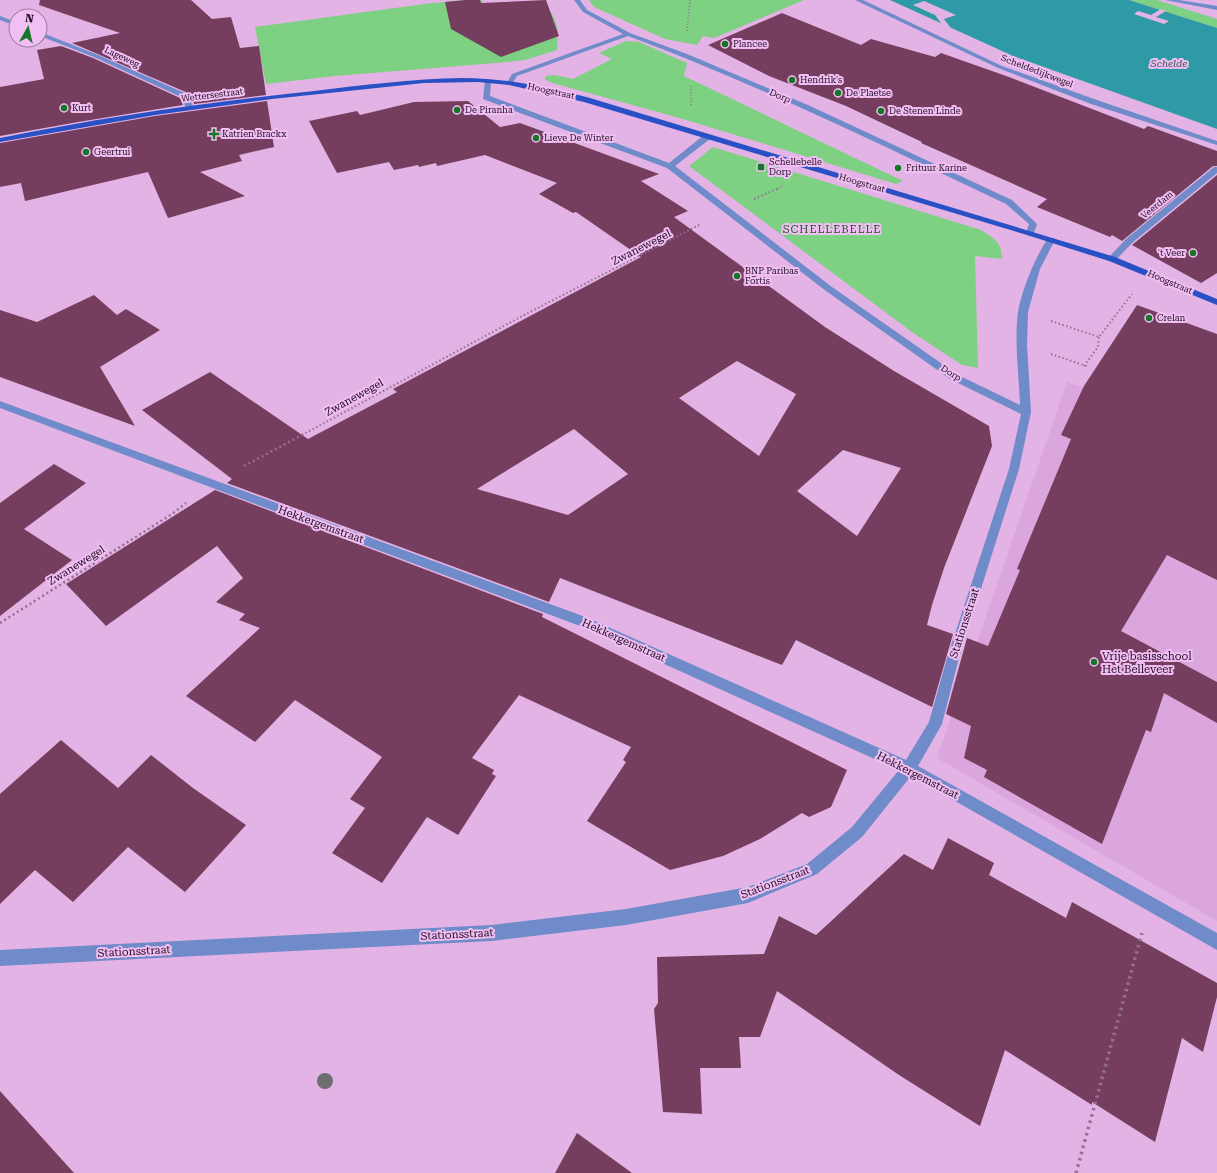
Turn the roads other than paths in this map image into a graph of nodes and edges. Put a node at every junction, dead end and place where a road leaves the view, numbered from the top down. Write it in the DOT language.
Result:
graph roads {
  1 [pos="577,0"];
  2 [pos="858,0"];
  3 [pos="1168,0"];
  4 [pos="1217,8"];
  5 [pos="628,34"];
  6 [pos="48,37"];
  7 [pos="488,81"];
  8 [pos="429,82"];
  9 [pos="510,83"];
  10 [pos="189,106"];
  11 [pos="706,136"];
  12 [pos="0,140"];
  13 [pos="1217,143"];
  14 [pos="670,166"];
  15 [pos="1217,169"];
  16 [pos="1030,233"];
  17 [pos="1051,240"];
  18 [pos="1112,259"];
  19 [pos="1217,302"];
  20 [pos="0,404"];
  21 [pos="1026,412"];
  22 [pos="909,768"];
  23 [pos="1217,942"];
  24 [pos="0,958"];
  1 -- 5 [label="street, Dorp"];
  2 -- 13 [label="street, Scheldedijkwegel"];
  3 -- 4 [label="street"];
  5 -- 9 [label="street"];
  5 -- 16 [label="street, Dorp"];
  6 -- 10 [label="street, Lageweg"];
  7 -- 8 [label="main road, Hoogstraat"];
  7 -- 9 [label="main road, Hoogstraat"];
  7 -- 14 [label="street, Dorp"];
  8 -- 10 [label="main road, Wettersestraat"];
  9 -- 11 [label="main road, Hoogstraat"];
  10 -- 12 [label="main road, Wettersestraat"];
  11 -- 14 [label="street"];
  11 -- 16 [label="main road, Hoogstraat"];
  14 -- 21 [label="street, Dorp"];
  15 -- 18 [label="street, Veerdam"];
  16 -- 17 [label="main road, Hoogstraat"];
  17 -- 18 [label="main road, Hoogstraat"];
  17 -- 21 [label="street, Stationsstraat"];
  18 -- 19 [label="main road, Hoogstraat"];
  20 -- 22 [label="street, Hekkergemstraat"];
  21 -- 22 [label="street, Stationsstraat"];
  22 -- 23 [label="street, Hekkergemstraat"];
  22 -- 24 [label="street, Stationsstraat"];
}
